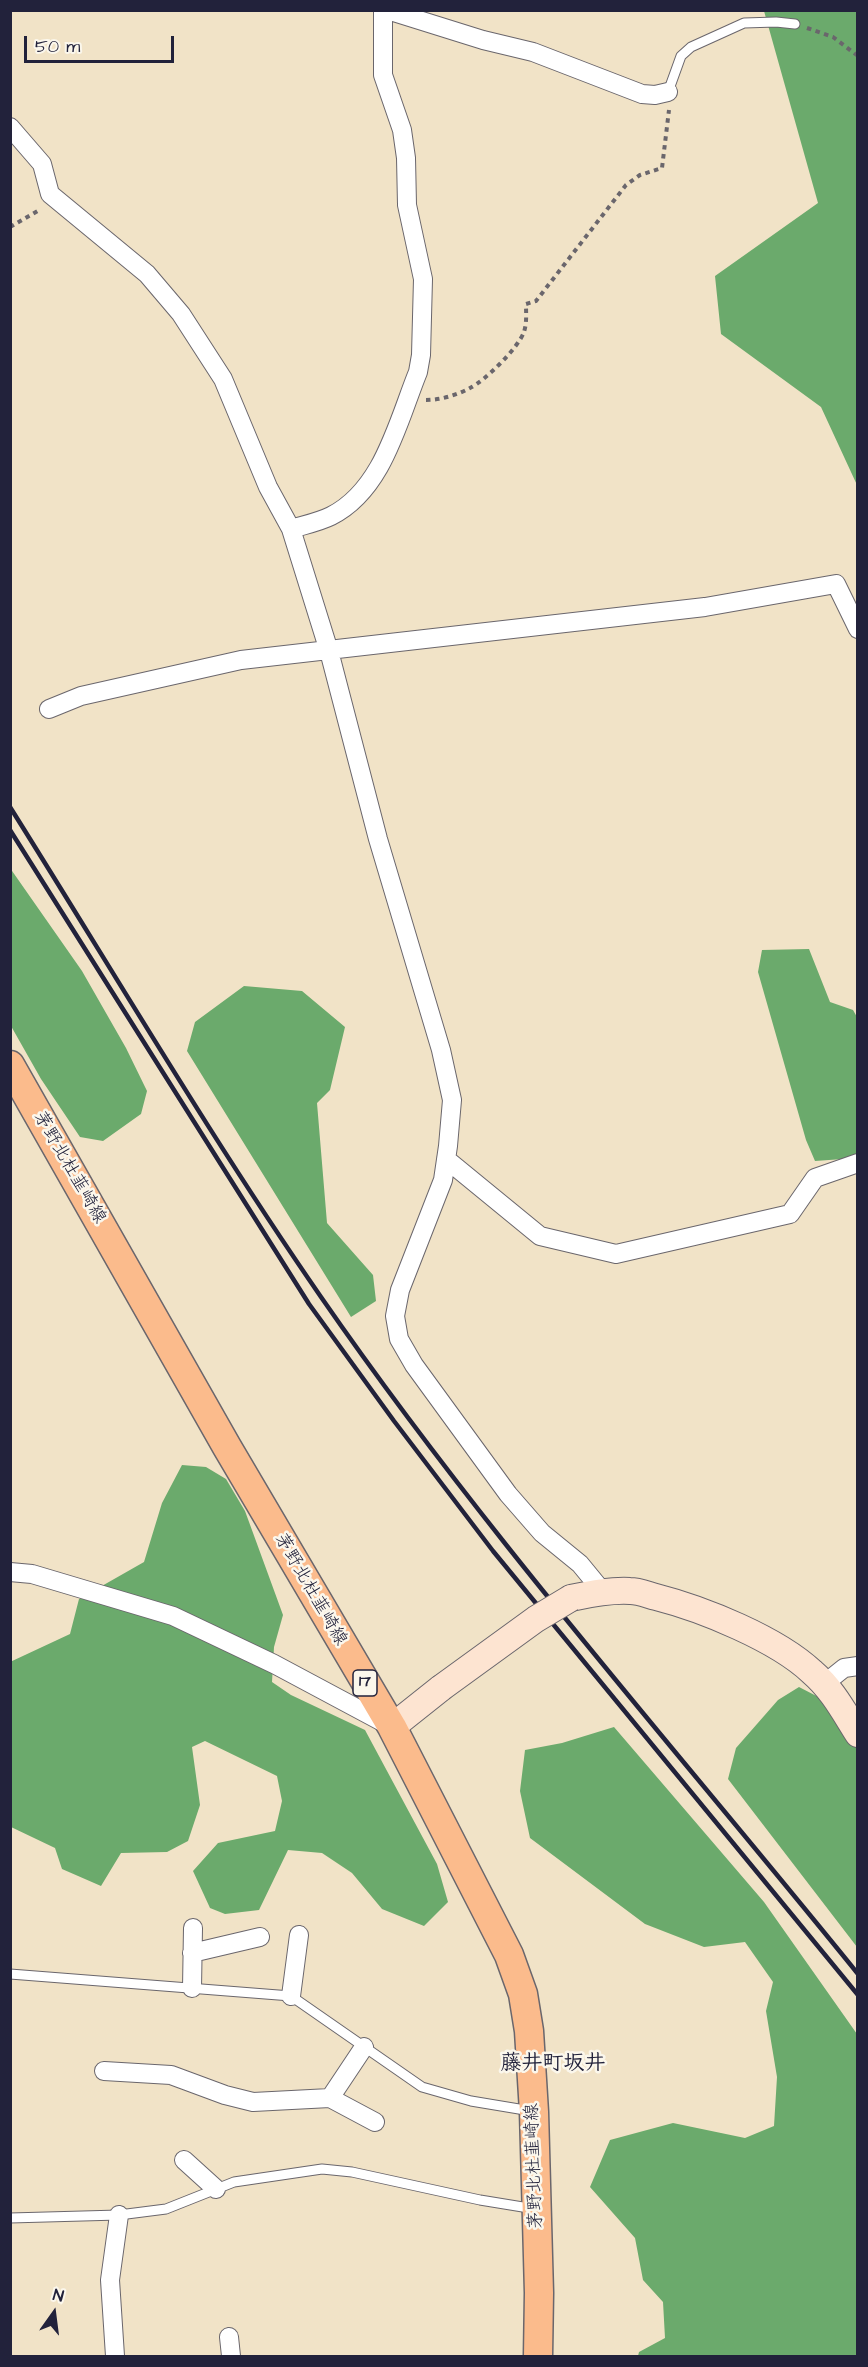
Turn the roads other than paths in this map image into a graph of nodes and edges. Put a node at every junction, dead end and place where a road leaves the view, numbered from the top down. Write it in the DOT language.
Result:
graph roads {
  1 [pos="385,10"];
  2 [pos="795,24"];
  3 [pos="668,92"];
  4 [pos="10,127"];
  5 [pos="291,529"];
  6 [pos="858,628"];
  7 [pos="329,651"];
  8 [pos="49,709"];
  9 [pos="10,1065"];
  10 [pos="446,1159"];
  11 [pos="858,1163"];
  12 [pos="10,1572"];
  13 [pos="603,1592"];
  14 [pos="858,1666"];
  15 [pos="824,1684"];
  16 [pos="392,1727"];
  17 [pos="858,1734"];
  18 [pos="193,1928"];
  19 [pos="299,1935"];
  20 [pos="260,1937"];
  21 [pos="192,1953"];
  22 [pos="10,1974"];
  23 [pos="192,1988"];
  24 [pos="291,1996"];
  25 [pos="364,2047"];
  26 [pos="104,2071"];
  27 [pos="330,2098"];
  28 [pos="534,2112"];
  29 [pos="375,2122"];
  30 [pos="184,2160"];
  31 [pos="216,2189"];
  32 [pos="537,2209"];
  33 [pos="118,2215"];
  34 [pos="10,2218"];
  35 [pos="229,2337"];
  36 [pos="115,2356"];
  37 [pos="231,2356"];
  38 [pos="538,2356"];
  1 -- 3 [label="street"];
  1 -- 5 [label="street"];
  2 -- 3 [label="lane"];
  4 -- 5 [label="street"];
  5 -- 7 [label="street"];
  6 -- 7 [label="street"];
  7 -- 8 [label="street"];
  7 -- 10 [label="street"];
  9 -- 16 [label="main road, 茅野北杜韮崎線 / 17"];
  10 -- 11 [label="street"];
  10 -- 13 [label="street"];
  12 -- 16 [label="street"];
  13 -- 15 [label="street"];
  13 -- 16 [label="street, bridge"];
  14 -- 15 [label="street"];
  15 -- 17 [label="street"];
  16 -- 28 [label="main road, 茅野北杜韮崎線 / 17"];
  18 -- 21 [label="street"];
  19 -- 24 [label="street"];
  20 -- 21 [label="street"];
  21 -- 23 [label="street"];
  22 -- 23 [label="lane"];
  23 -- 24 [label="lane"];
  24 -- 25 [label="lane"];
  25 -- 27 [label="street"];
  25 -- 28 [label="lane"];
  26 -- 27 [label="street"];
  27 -- 29 [label="street"];
  28 -- 32 [label="main road, 茅野北杜韮崎線 / 17"];
  30 -- 31 [label="street"];
  31 -- 32 [label="lane"];
  31 -- 33 [label="lane"];
  32 -- 38 [label="main road, 茅野北杜韮崎線 / 17"];
  33 -- 34 [label="lane"];
  33 -- 36 [label="street"];
  35 -- 37 [label="street"];
}
